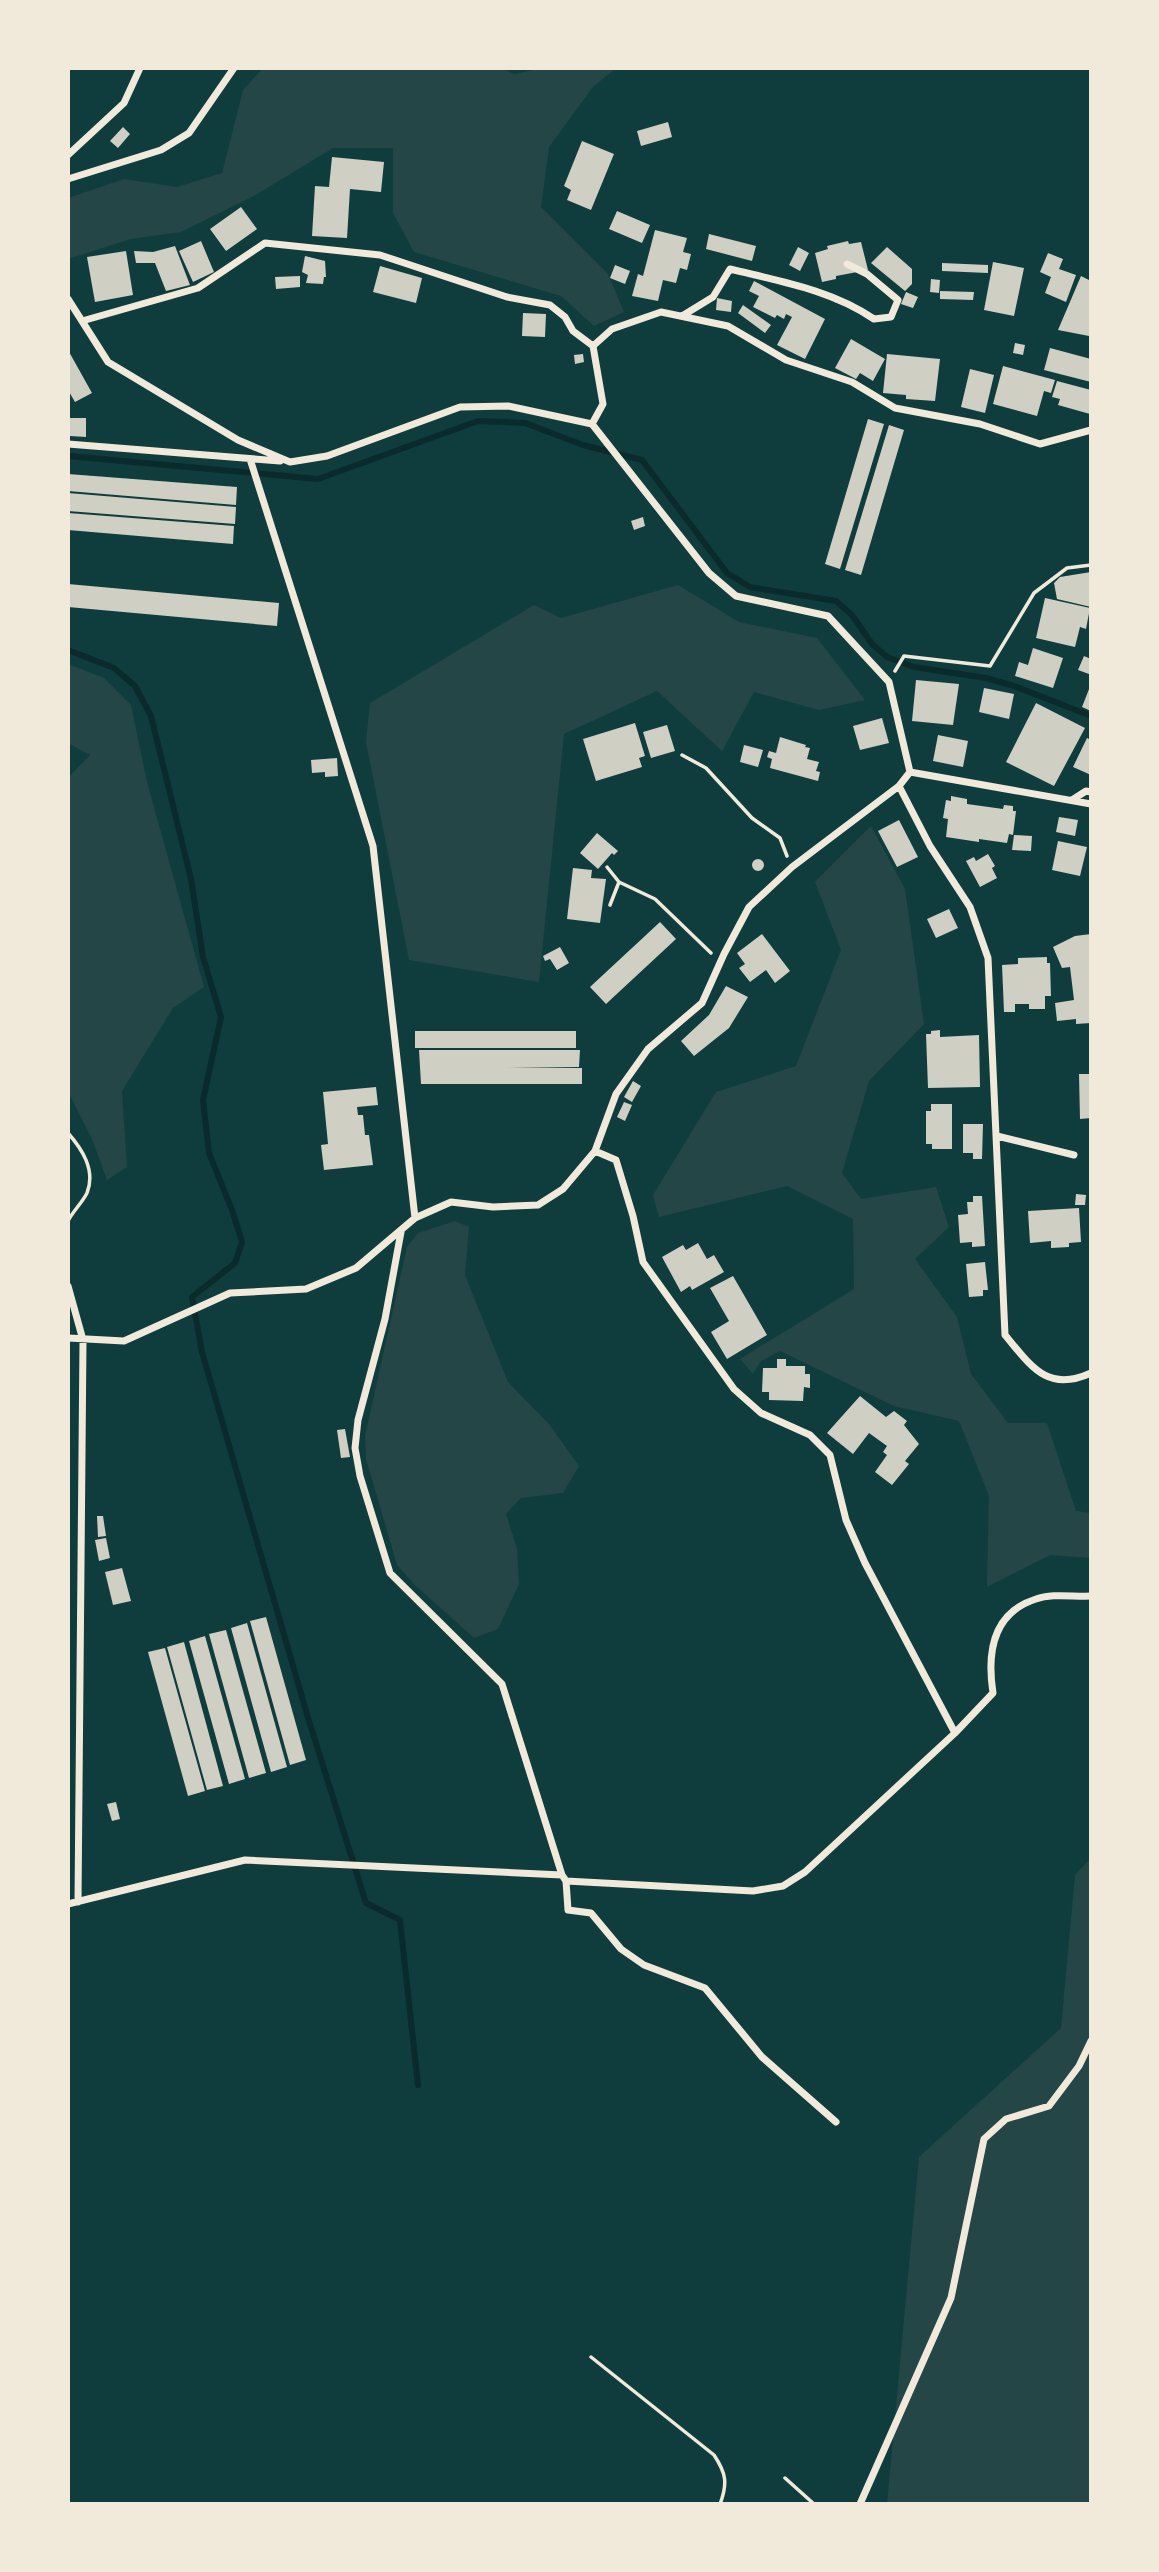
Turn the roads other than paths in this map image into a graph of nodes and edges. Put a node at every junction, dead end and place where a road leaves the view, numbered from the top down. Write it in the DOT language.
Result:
graph roads {
  1 [pos="140,68"];
  2 [pos="234,68"];
  3 [pos="68,155"];
  4 [pos="68,179"];
  5 [pos="847,264"];
  6 [pos="68,299"];
  7 [pos="681,316"];
  8 [pos="82,321"];
  9 [pos="593,346"];
  10 [pos="592,424"];
  11 [pos="1091,430"];
  12 [pos="68,444"];
  13 [pos="250,459"];
  14 [pos="290,462"];
  15 [pos="911,772"];
  16 [pos="899,786"];
  17 [pos="1091,792"];
  18 [pos="1072,800"];
  19 [pos="1091,804"];
  20 [pos="997,1136"];
  21 [pos="595,1151"];
  22 [pos="1074,1155"];
  23 [pos="415,1218"];
  24 [pos="401,1232"];
  25 [pos="68,1286"];
  26 [pos="68,1338"];
  27 [pos="83,1340"];
  28 [pos="1091,1373"];
  29 [pos="1091,1596"];
  30 [pos="955,1733"];
  31 [pos="564,1878"];
  32 [pos="78,1902"];
  33 [pos="68,1904"];
  34 [pos="1091,2042"];
  35 [pos="836,2122"];
  36 [pos="860,2504"];
  1 -- 3 [label="street"];
  2 -- 4 [label="street"];
  5 -- 7 [label="street"];
  6 -- 8 [label="street"];
  7 -- 9 [label="street"];
  7 -- 11 [label="street"];
  8 -- 9 [label="street"];
  8 -- 14 [label="street"];
  9 -- 10 [label="street"];
  10 -- 14 [label="street"];
  10 -- 15 [label="street"];
  12 -- 13 [label="street"];
  13 -- 14 [label="street"];
  13 -- 23 [label="street"];
  15 -- 16 [label="street"];
  15 -- 18 [label="street"];
  16 -- 20 [label="street"];
  16 -- 21 [label="street"];
  17 -- 18 [label="street"];
  18 -- 19 [label="street"];
  20 -- 22 [label="street"];
  20 -- 28 [label="street"];
  21 -- 23 [label="street"];
  21 -- 30 [label="street"];
  23 -- 24 [label="street"];
  24 -- 27 [label="street"];
  24 -- 31 [label="street"];
  25 -- 27 [label="street"];
  26 -- 27 [label="street"];
  27 -- 32 [label="street"];
  29 -- 30 [label="street"];
  30 -- 31 [label="street"];
  31 -- 32 [label="street"];
  31 -- 35 [label="street"];
  32 -- 33 [label="street"];
  34 -- 36 [label="street"];
}
